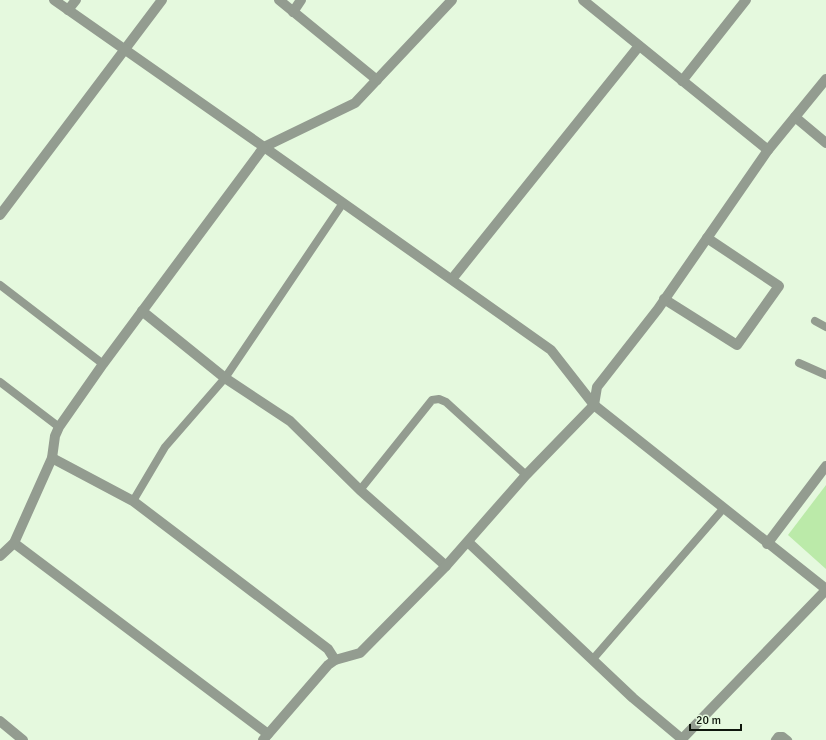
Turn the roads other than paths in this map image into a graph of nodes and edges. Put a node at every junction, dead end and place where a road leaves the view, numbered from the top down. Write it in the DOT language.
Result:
graph roads {
  1 [pos="54,0"];
  2 [pos="76,0"];
  3 [pos="162,0"];
  4 [pos="279,0"];
  5 [pos="301,0"];
  6 [pos="452,0"];
  7 [pos="583,0"];
  8 [pos="746,0"];
  9 [pos="68,10"];
  10 [pos="293,12"];
  11 [pos="639,46"];
  12 [pos="125,50"];
  13 [pos="826,79"];
  14 [pos="377,80"];
  15 [pos="682,81"];
  16 [pos="795,117"];
  17 [pos="826,143"];
  18 [pos="264,147"];
  19 [pos="768,150"];
  20 [pos="343,203"];
  21 [pos="0,215"];
  22 [pos="707,238"];
  23 [pos="452,279"];
  24 [pos="0,285"];
  25 [pos="664,299"];
  26 [pos="142,311"];
  27 [pos="815,321"];
  28 [pos="826,327"];
  29 [pos="799,363"];
  30 [pos="103,364"];
  31 [pos="826,375"];
  32 [pos="225,378"];
  33 [pos="0,382"];
  34 [pos="594,405"];
  35 [pos="59,427"];
  36 [pos="52,458"];
  37 [pos="826,466"];
  38 [pos="526,475"];
  39 [pos="360,490"];
  40 [pos="133,501"];
  41 [pos="723,508"];
  42 [pos="468,542"];
  43 [pos="14,543"];
  44 [pos="767,544"];
  45 [pos="0,556"];
  46 [pos="446,566"];
  47 [pos="826,590"];
  48 [pos="592,659"];
  49 [pos="335,660"];
  50 [pos="0,721"];
  51 [pos="265,737"];
  52 [pos="23,740"];
  53 [pos="681,740"];
  54 [pos="775,740"];
  55 [pos="788,740"];
  1 -- 9 [label="street"];
  2 -- 9 [label="street"];
  3 -- 12 [label="street"];
  4 -- 10 [label="street"];
  5 -- 10 [label="street"];
  6 -- 14 [label="street"];
  7 -- 11 [label="street"];
  8 -- 15 [label="street"];
  9 -- 12 [label="street"];
  10 -- 14 [label="street"];
  11 -- 15 [label="street"];
  11 -- 23 [label="street"];
  12 -- 18 [label="street"];
  12 -- 21 [label="street"];
  13 -- 16 [label="street"];
  14 -- 18 [label="street"];
  15 -- 19 [label="street"];
  16 -- 17 [label="street"];
  16 -- 19 [label="street"];
  18 -- 20 [label="street"];
  18 -- 26 [label="street"];
  19 -- 22 [label="street"];
  20 -- 23 [label="street"];
  20 -- 32 [label="lane"];
  22 -- 25 [label="street"];
  22 -- 25 [label="street"];
  23 -- 34 [label="street"];
  24 -- 30 [label="lane"];
  25 -- 34 [label="street"];
  26 -- 30 [label="street"];
  26 -- 32 [label="street"];
  27 -- 28 [label="lane"];
  29 -- 31 [label="lane"];
  30 -- 35 [label="street"];
  32 -- 39 [label="street"];
  32 -- 40 [label="lane"];
  33 -- 35 [label="lane"];
  34 -- 38 [label="street"];
  34 -- 41 [label="street"];
  35 -- 36 [label="street"];
  36 -- 40 [label="street"];
  36 -- 43 [label="street"];
  37 -- 44 [label="street"];
  38 -- 39 [label="lane"];
  38 -- 42 [label="street"];
  39 -- 46 [label="street"];
  40 -- 49 [label="street"];
  41 -- 44 [label="street"];
  41 -- 48 [label="lane"];
  42 -- 46 [label="street"];
  42 -- 48 [label="street"];
  43 -- 45 [label="street"];
  43 -- 51 [label="street"];
  44 -- 47 [label="street"];
  46 -- 49 [label="street"];
  47 -- 53 [label="street"];
  48 -- 53 [label="street"];
  49 -- 51 [label="street"];
  50 -- 52 [label="street"];
  54 -- 55 [label="lane"];
}
